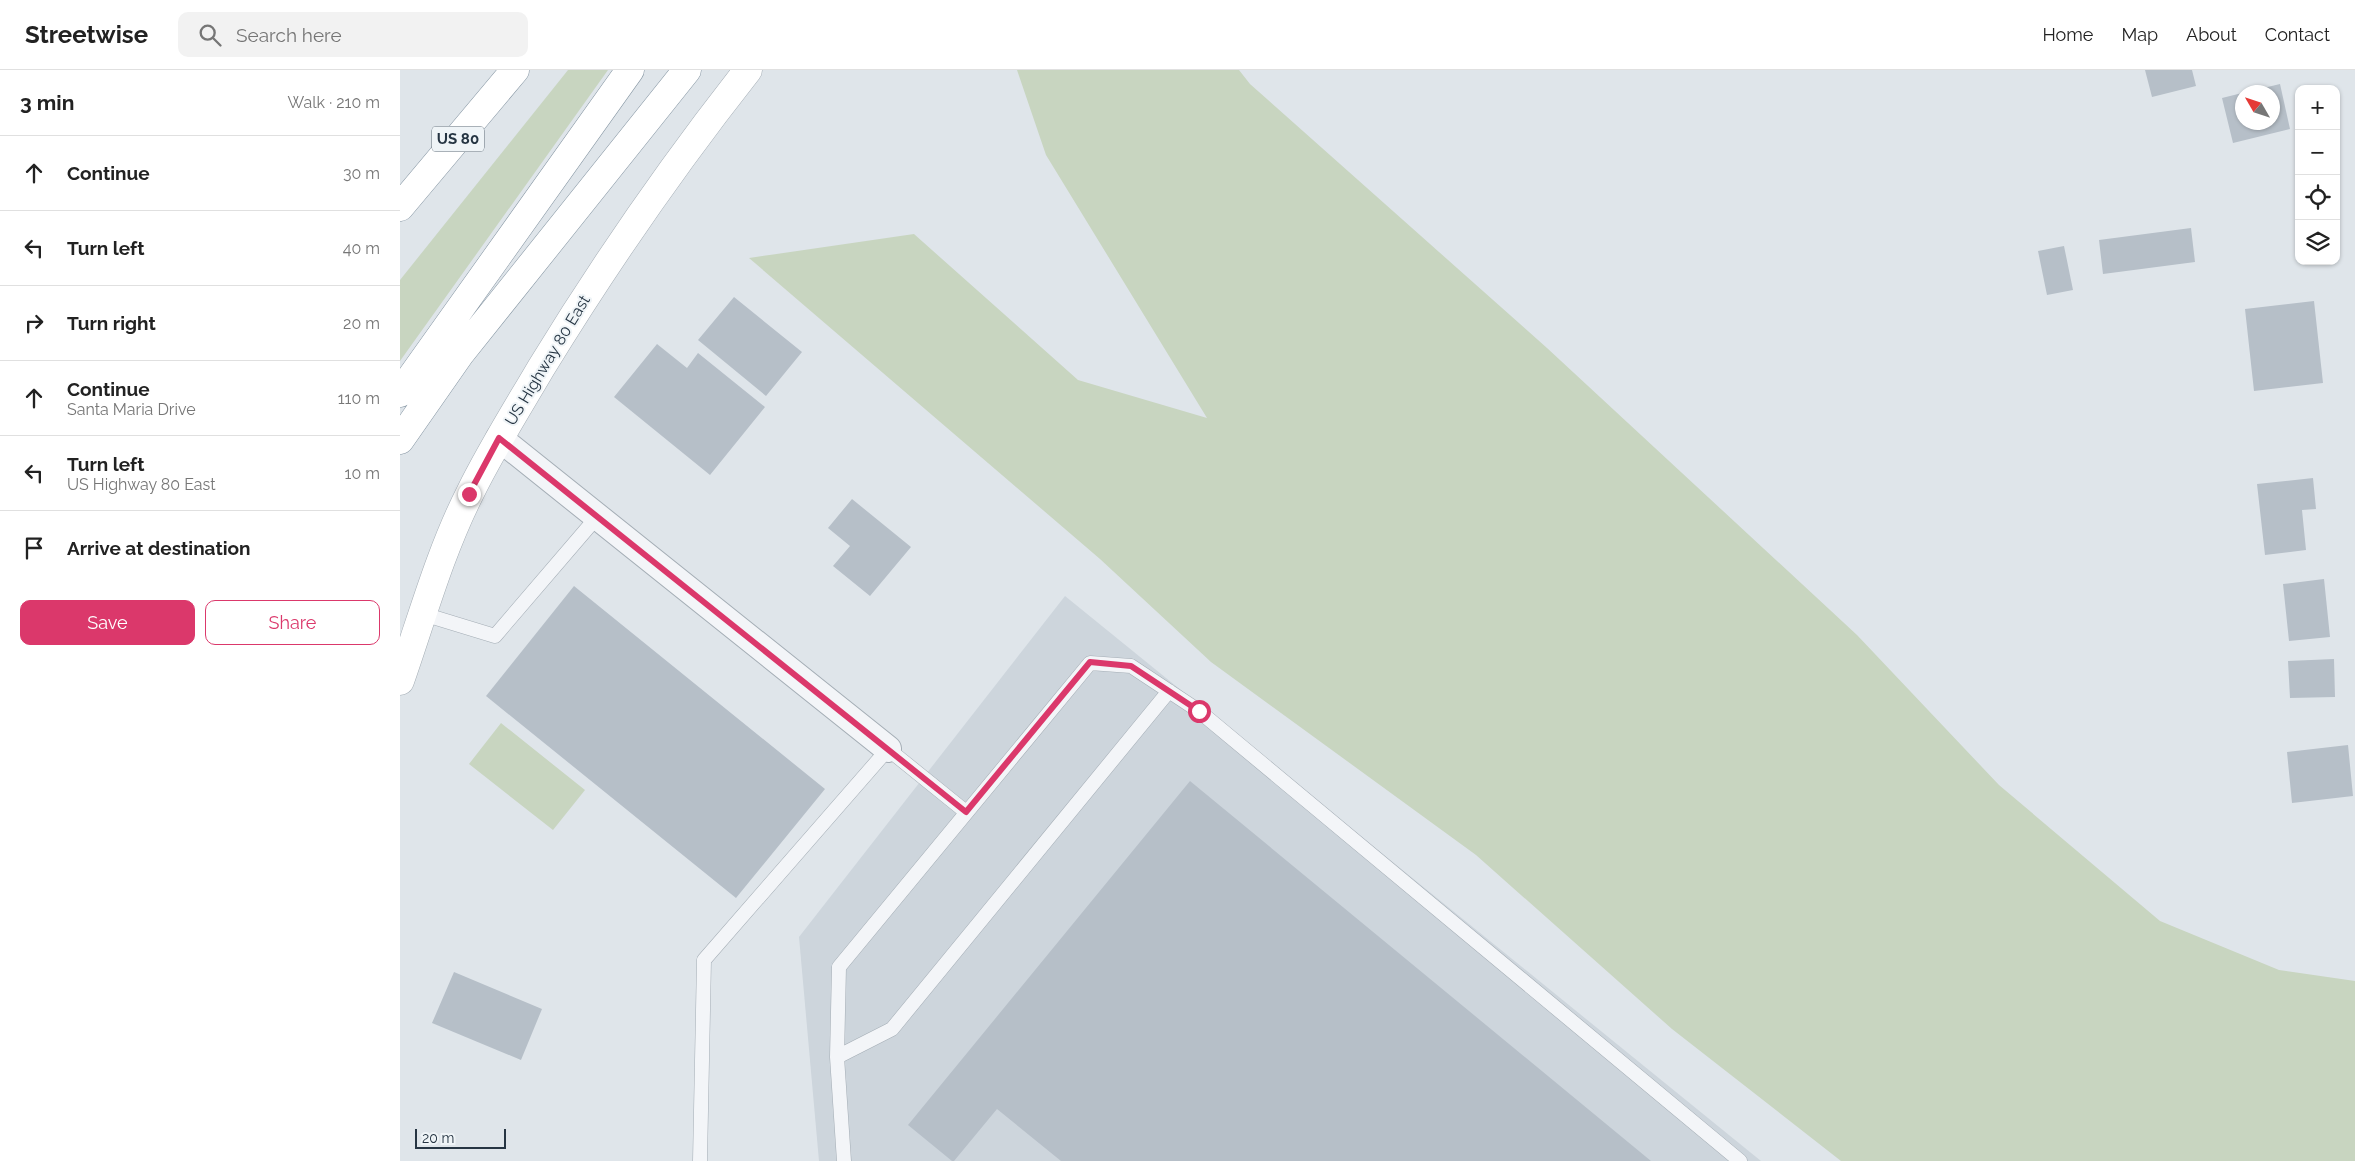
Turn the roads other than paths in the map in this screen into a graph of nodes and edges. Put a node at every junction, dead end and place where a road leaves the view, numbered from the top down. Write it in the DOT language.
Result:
graph roads {
  1 [pos="515,70"];
  2 [pos="630,70"];
  3 [pos="688,70"];
  4 [pos="748,70"];
  5 [pos="400,207"];
  6 [pos="400,393"];
  7 [pos="499,438"];
  8 [pos="400,440"];
  9 [pos="597,517"];
  10 [pos="423,614"];
  11 [pos="400,681"];
  12 [pos="1169,691"];
  13 [pos="888,749"];
  14 [pos="966,812"];
  15 [pos="837,1057"];
  16 [pos="700,1161"];
  17 [pos="844,1161"];
  18 [pos="1740,1161"];
  1 -- 5 [label="main road, US 80"];
  2 -- 6 [label="main road"];
  3 -- 8 [label="main road"];
  4 -- 7 [label="main road, US Highway 80 East"];
  7 -- 9 [label="street"];
  7 -- 10 [label="main road, US Highway 80 East"];
  9 -- 10 [label="lane"];
  9 -- 13 [label="street"];
  10 -- 11 [label="main road, US Highway 80 East"];
  12 -- 14 [label="lane"];
  12 -- 15 [label="lane"];
  12 -- 18 [label="lane"];
  13 -- 14 [label="lane"];
  13 -- 16 [label="lane"];
  14 -- 15 [label="lane"];
  15 -- 17 [label="lane"];
}
